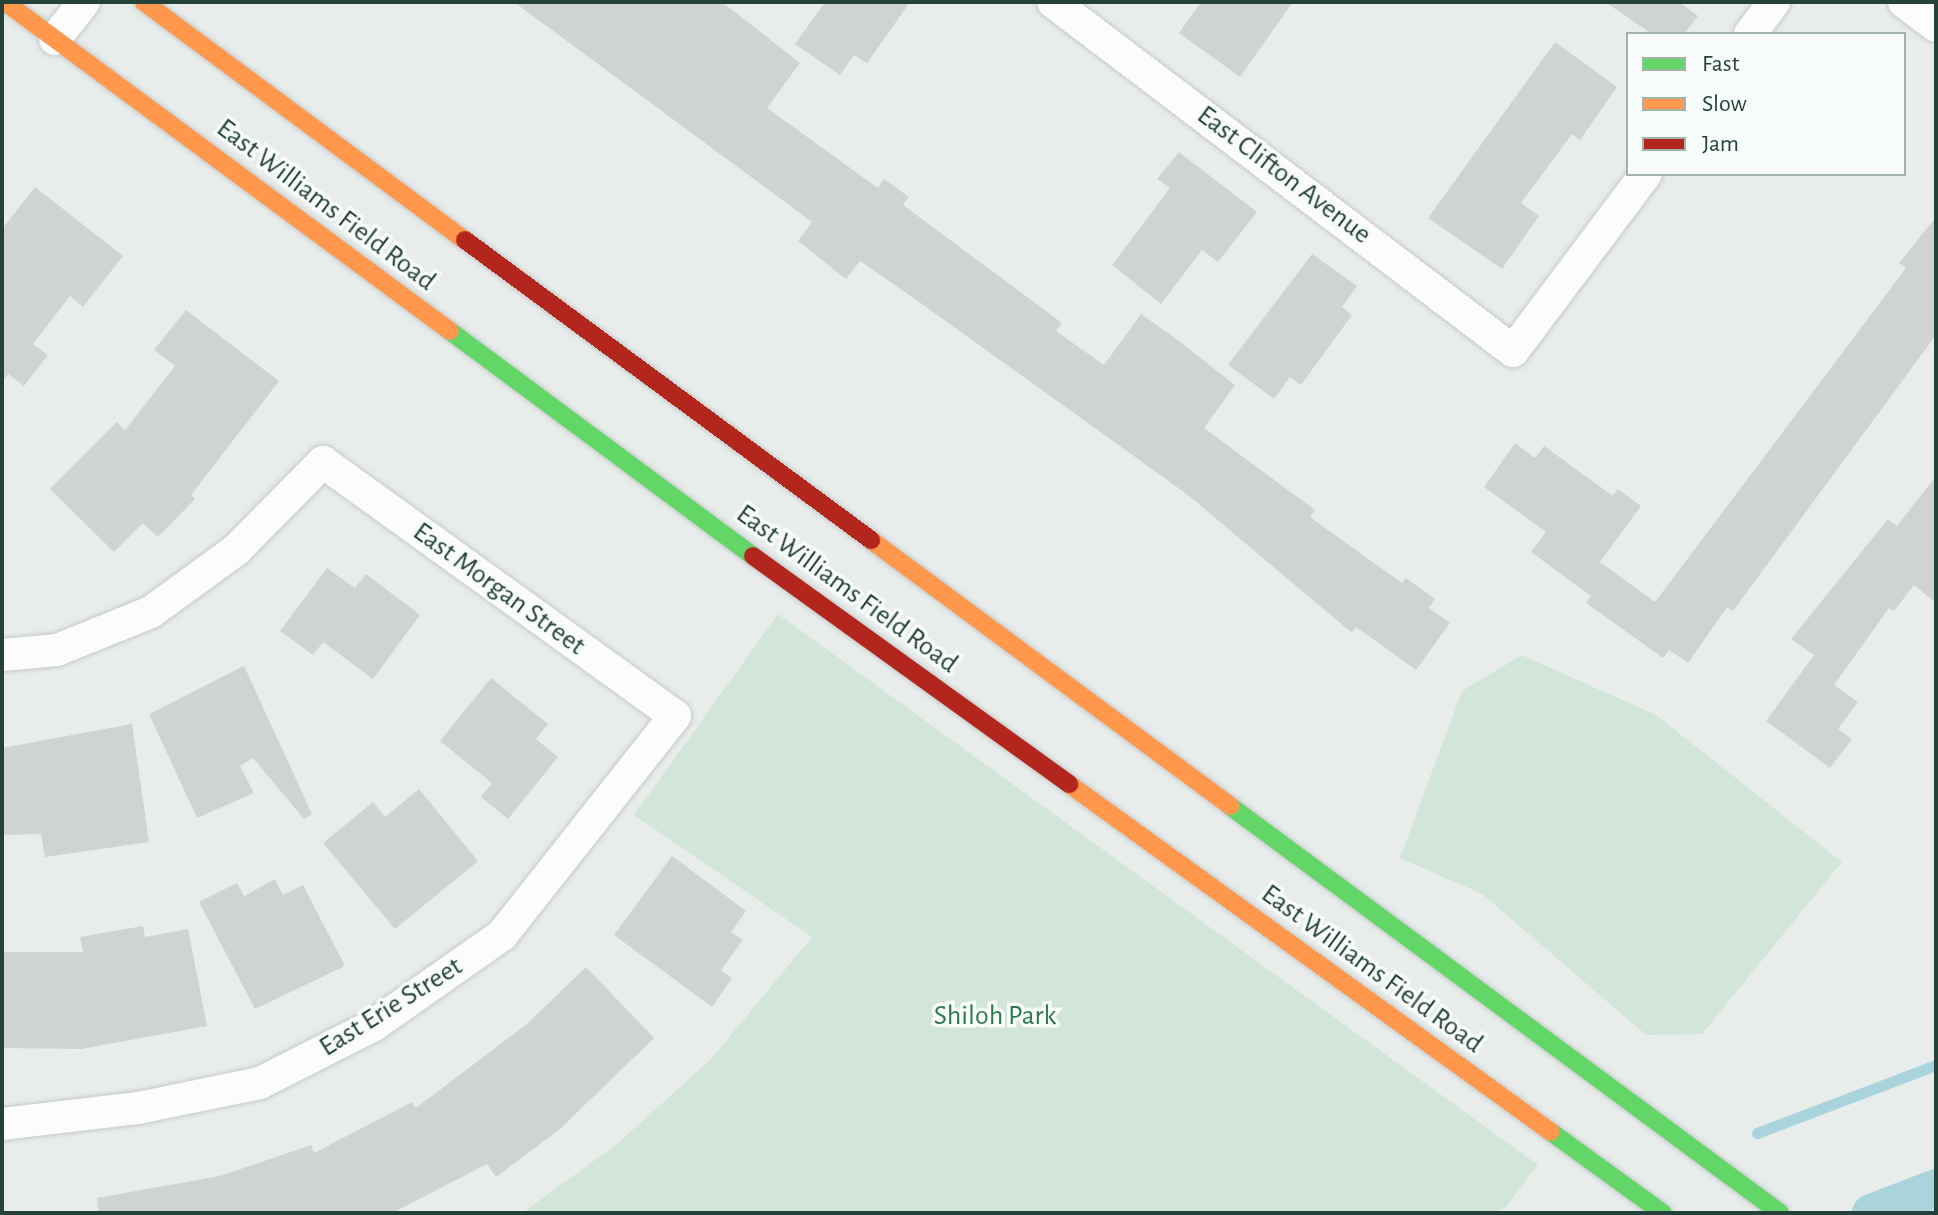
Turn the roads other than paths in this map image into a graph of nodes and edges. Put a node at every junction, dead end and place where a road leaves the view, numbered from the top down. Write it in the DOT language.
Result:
graph roads {
  1 [pos="5,2"];
  2 [pos="84,2"];
  3 [pos="144,2"];
  4 [pos="1053,2"];
  5 [pos="1774,2"];
  6 [pos="1904,2"];
  7 [pos="1936,26"];
  8 [pos="1752,32"];
  9 [pos="55,39"];
  10 [pos="1644,176"];
  11 [pos="2,655"];
  12 [pos="675,716"];
  13 [pos="2,1124"];
  14 [pos="1663,1213"];
  15 [pos="1780,1213"];
  1 -- 9 [label="main road, East Williams Field Road"];
  2 -- 9 [label="street"];
  3 -- 15 [label="main road, East Williams Field Road"];
  4 -- 10 [label="street, East Clifton Avenue"];
  5 -- 8 [label="street"];
  6 -- 7 [label="street"];
  9 -- 14 [label="main road, East Williams Field Road"];
  11 -- 12 [label="street, East Morgan Street"];
  12 -- 13 [label="street, East Erie Street"];
}
